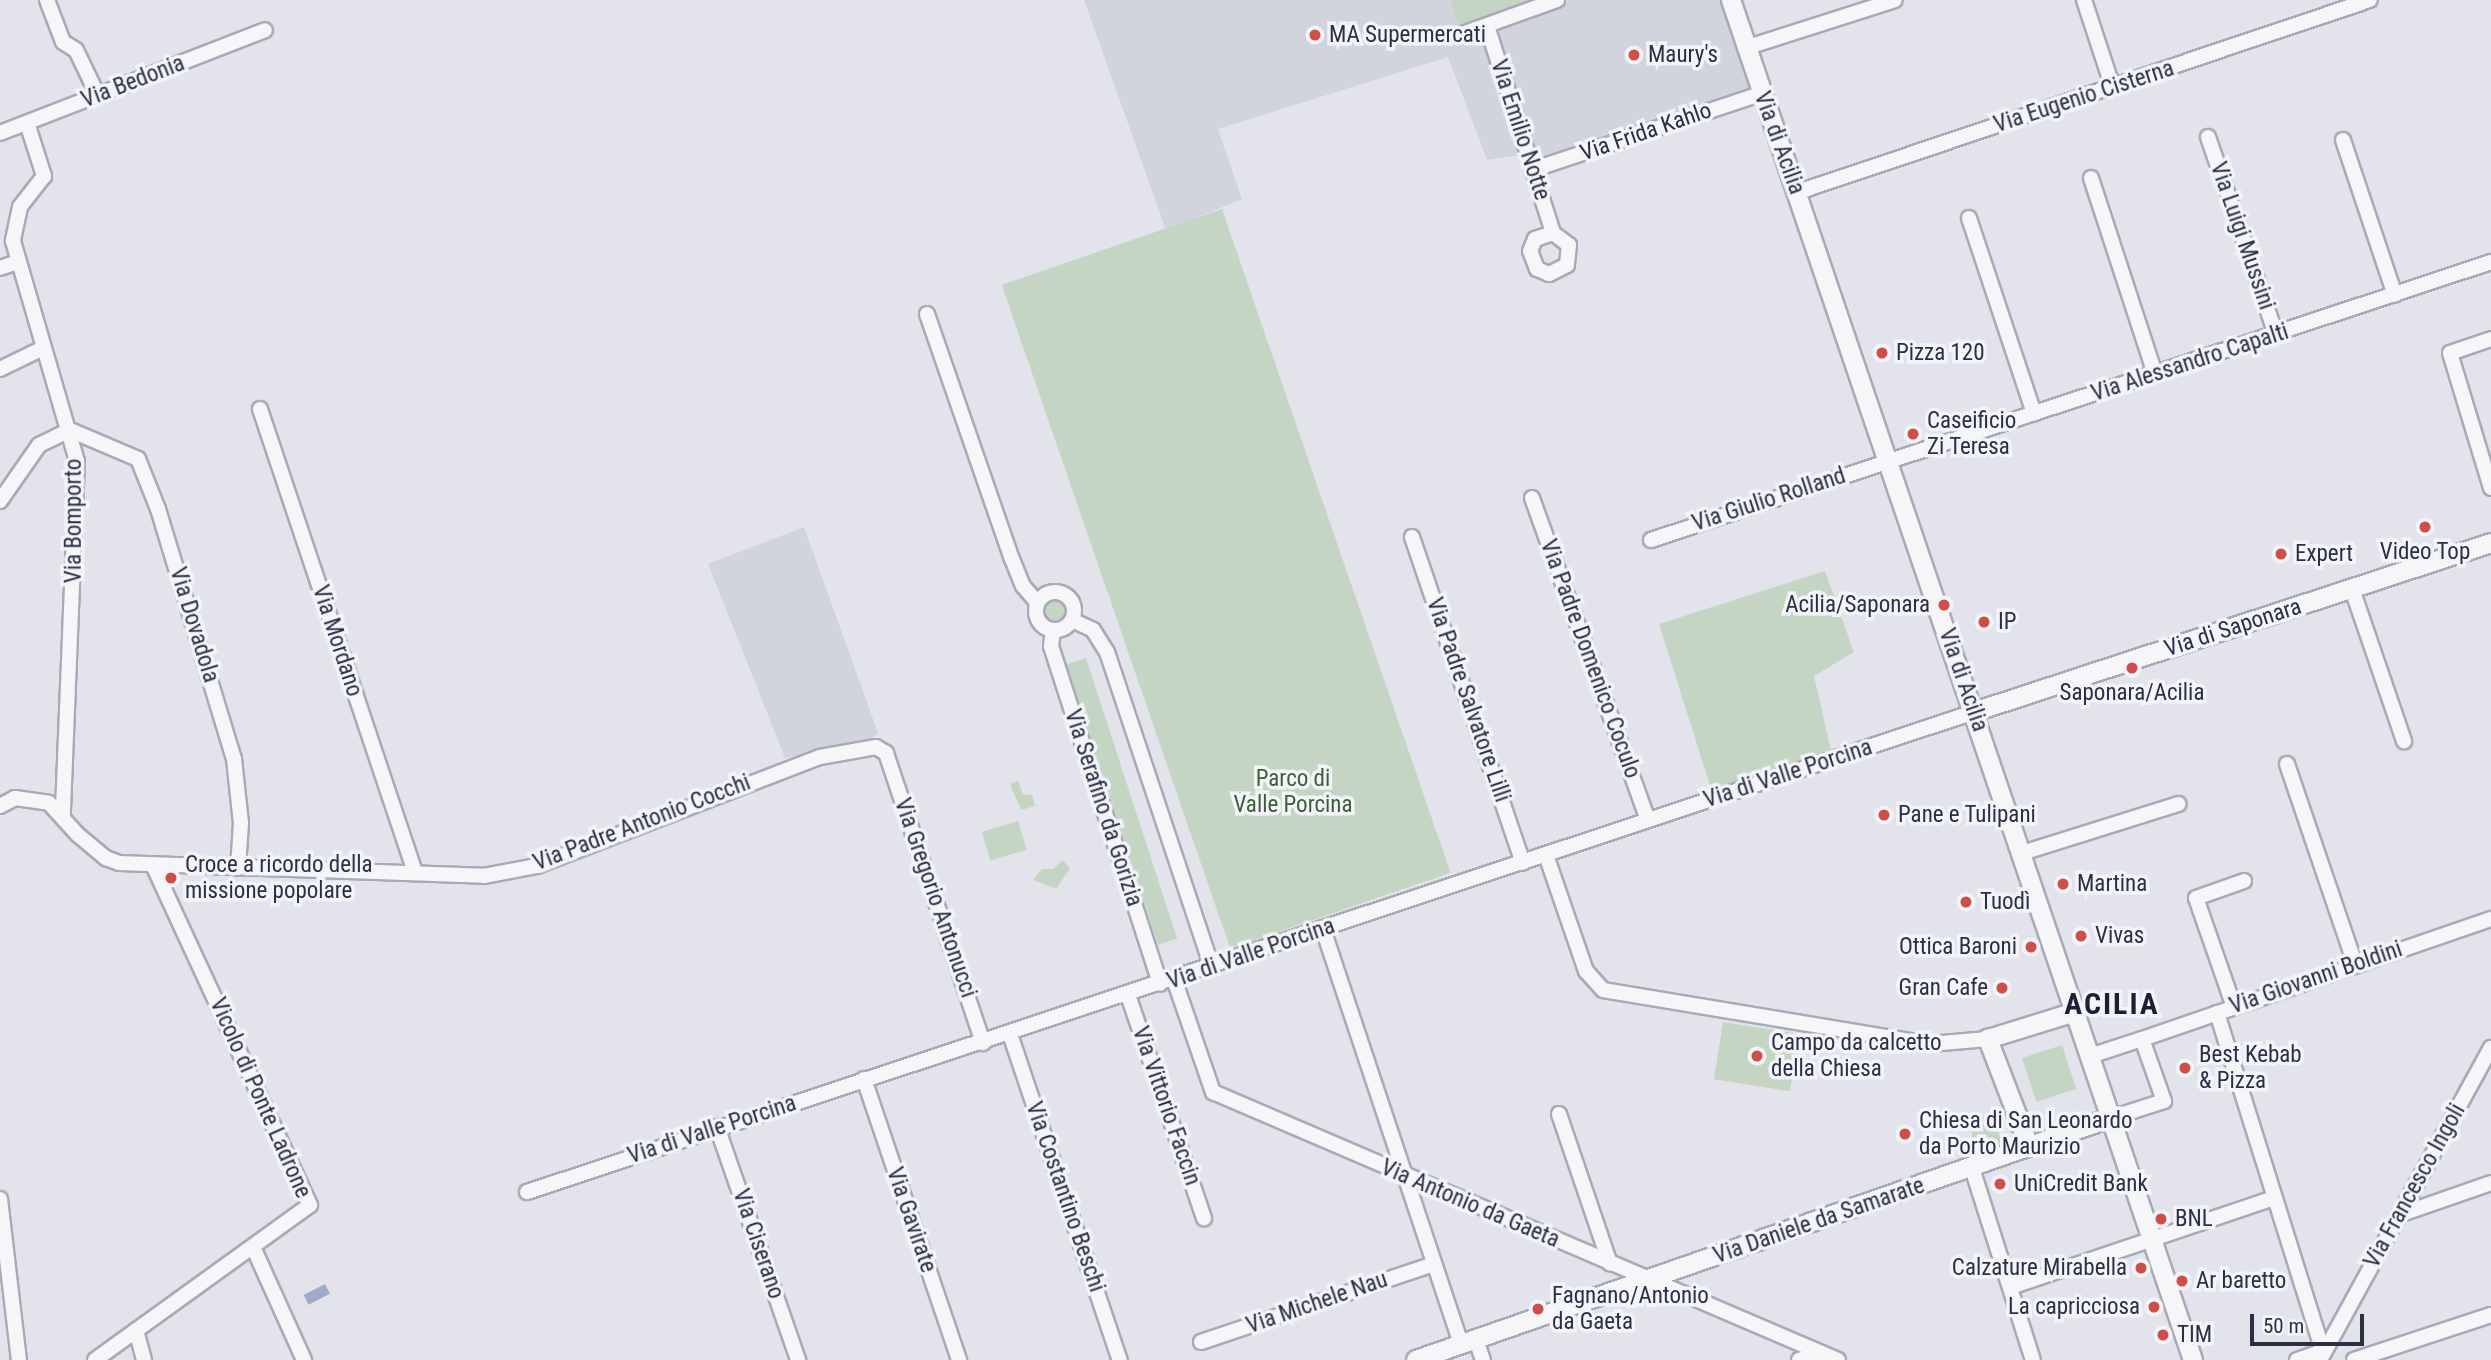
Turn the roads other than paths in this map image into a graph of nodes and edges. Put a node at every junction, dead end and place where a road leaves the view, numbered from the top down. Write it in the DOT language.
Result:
graph roads {
  1 [pos="47,0"];
  2 [pos="1557,0"];
  3 [pos="1731,0"];
  4 [pos="1895,0"];
  5 [pos="2084,0"];
  6 [pos="2370,0"];
  7 [pos="1487,26"];
  8 [pos="265,30"];
  9 [pos="1462,34"];
  10 [pos="1745,48"];
  11 [pos="2113,88"];
  12 [pos="1760,94"];
  13 [pos="98,96"];
  14 [pos="27,123"];
  15 [pos="0,133"];
  16 [pos="2208,136"];
  17 [pos="2343,140"];
  18 [pos="1532,170"];
  19 [pos="2091,178"];
  20 [pos="1798,192"];
  21 [pos="1969,218"];
  22 [pos="1553,233"];
  23 [pos="17,262"];
  24 [pos="2491,262"];
  25 [pos="0,268"];
  26 [pos="2395,295"];
  27 [pos="927,314"];
  28 [pos="2276,335"];
  29 [pos="2491,339"];
  30 [pos="43,348"];
  31 [pos="0,369"];
  32 [pos="2155,374"];
  33 [pos="260,409"];
  34 [pos="2034,413"];
  35 [pos="70,430"];
  36 [pos="1888,461"];
  37 [pos="2491,488"];
  38 [pos="1532,498"];
  39 [pos="0,501"];
  40 [pos="1412,537"];
  41 [pos="1651,540"];
  42 [pos="2491,543"];
  43 [pos="2352,589"];
  44 [pos="1037,602"];
  45 [pos="1072,620"];
  46 [pos="1053,631"];
  47 [pos="1974,712"];
  48 [pos="2404,741"];
  49 [pos="886,753"];
  50 [pos="2287,764"];
  51 [pos="2178,804"];
  52 [pos="0,806"];
  53 [pos="63,815"];
  54 [pos="1648,820"];
  55 [pos="2022,853"];
  56 [pos="1546,855"];
  57 [pos="1523,863"];
  58 [pos="153,865"];
  59 [pos="238,869"];
  60 [pos="415,873"];
  61 [pos="2244,881"];
  62 [pos="2491,919"];
  63 [pos="1323,929"];
  64 [pos="2355,964"];
  65 [pos="1212,967"];
  66 [pos="1167,982"];
  67 [pos="1128,995"];
  68 [pos="2234,1007"];
  69 [pos="2075,1012"];
  70 [pos="2217,1013"];
  71 [pos="1010,1034"];
  72 [pos="1988,1039"];
  73 [pos="2142,1039"];
  74 [pos="983,1043"];
  75 [pos="2491,1048"];
  76 [pos="2090,1056"];
  77 [pos="864,1079"];
  78 [pos="1559,1115"];
  79 [pos="2111,1118"];
  80 [pos="718,1127"];
  81 [pos="2029,1146"];
  82 [pos="1972,1168"];
  83 [pos="1405,1177"];
  84 [pos="2491,1183"];
  85 [pos="527,1192"];
  86 [pos="2274,1198"];
  87 [pos="0,1199"];
  88 [pos="2399,1215"];
  89 [pos="1204,1217"];
  90 [pos="2152,1238"];
  91 [pos="253,1247"];
  92 [pos="1434,1264"];
  93 [pos="1610,1264"];
  94 [pos="1648,1280"];
  95 [pos="2011,1287"];
  96 [pos="2491,1315"];
  97 [pos="136,1330"];
  98 [pos="1200,1342"];
  99 [pos="1468,1342"];
  100 [pos="1821,1353"];
  101 [pos="2322,1356"];
  102 [pos="1422,1359"];
  103 [pos="19,1360"];
  104 [pos="94,1360"];
  105 [pos="144,1360"];
  106 [pos="304,1360"];
  107 [pos="798,1360"];
  108 [pos="959,1360"];
  109 [pos="1120,1360"];
  110 [pos="1483,1360"];
  111 [pos="1799,1360"];
  112 [pos="1839,1360"];
  113 [pos="2033,1360"];
  114 [pos="2193,1360"];
  115 [pos="2297,1360"];
  116 [pos="2354,1360"];
  1 -- 13 [label="street"];
  2 -- 7 [label="street"];
  3 -- 10 [label="street, Via di Acilia"];
  4 -- 10 [label="street"];
  5 -- 11 [label="street"];
  6 -- 11 [label="street, Via Eugenio Cisterna"];
  7 -- 9 [label="street"];
  7 -- 18 [label="street, Via Emilio Notte"];
  8 -- 13 [label="street, Via Bedonia"];
  10 -- 12 [label="street, Via di Acilia"];
  11 -- 20 [label="street, Via Eugenio Cisterna"];
  12 -- 18 [label="street, Via Frida Kahlo"];
  12 -- 20 [label="street, Via di Acilia"];
  13 -- 14 [label="street, Via Bedonia"];
  14 -- 15 [label="street, Via Bedonia"];
  14 -- 23 [label="street, Via Bomporto"];
  16 -- 28 [label="street, Via Luigi Mussini"];
  17 -- 26 [label="street"];
  18 -- 22 [label="street, Via Emilio Notte"];
  19 -- 32 [label="street"];
  20 -- 36 [label="street, Via di Acilia"];
  21 -- 34 [label="street"];
  23 -- 25 [label="street"];
  23 -- 30 [label="street, Via Bomporto"];
  24 -- 26 [label="street, Via Alessandro Capalti"];
  26 -- 28 [label="street, Via Alessandro Capalti"];
  27 -- 44 [label="street"];
  28 -- 32 [label="street, Via Alessandro Capalti"];
  29 -- 37 [label="street"];
  30 -- 31 [label="street"];
  30 -- 35 [label="street, Via Bomporto"];
  32 -- 34 [label="street, Via Alessandro Capalti"];
  33 -- 60 [label="street, Via Mordano"];
  34 -- 36 [label="street, Via Alessandro Capalti"];
  35 -- 39 [label="street"];
  35 -- 53 [label="street, Via Bomporto"];
  35 -- 59 [label="street, Via Dovadola"];
  36 -- 41 [label="street, Via Giulio Rolland"];
  36 -- 47 [label="street, Via di Acilia"];
  38 -- 54 [label="street, Via Padre Domenico Coculo"];
  40 -- 57 [label="street, Via Padre Salvatore Lilli"];
  42 -- 43 [label="street, Via di Saponara"];
  43 -- 47 [label="street, Via di Saponara"];
  43 -- 48 [label="street"];
  44 -- 45 [label="street"];
  44 -- 46 [label="street"];
  45 -- 46 [label="street"];
  45 -- 65 [label="street"];
  46 -- 66 [label="street, Via Serafino da Gorizia"];
  47 -- 54 [label="street, Via di Valle Porcina"];
  47 -- 55 [label="street, Via di Acilia"];
  49 -- 60 [label="street, Via Padre Antonio Cocchi"];
  49 -- 74 [label="street, Via Gregorio Antonucci"];
  50 -- 64 [label="street"];
  51 -- 55 [label="street"];
  52 -- 53 [label="street, Via Padre Antonio Cocchi"];
  53 -- 58 [label="street, Via Padre Antonio Cocchi"];
  54 -- 56 [label="street, Via di Valle Porcina"];
  55 -- 69 [label="street, Via di Acilia"];
  56 -- 57 [label="street, Via di Valle Porcina"];
  56 -- 72 [label="street"];
  57 -- 63 [label="street, Via di Valle Porcina"];
  58 -- 59 [label="street, Via Padre Antonio Cocchi"];
  58 -- 91 [label="street, Vicolo di Ponte Ladrone"];
  59 -- 60 [label="street, Via Padre Antonio Cocchi"];
  61 -- 68 [label="street"];
  62 -- 64 [label="street, Via Giovanni Boldini"];
  63 -- 65 [label="street, Via di Valle Porcina"];
  63 -- 83 [label="street"];
  64 -- 68 [label="street, Via Giovanni Boldini"];
  65 -- 66 [label="street, Via di Valle Porcina"];
  66 -- 67 [label="street, Via di Valle Porcina"];
  66 -- 83 [label="street, Via Antonio da Gaeta"];
  67 -- 71 [label="street, Via di Valle Porcina"];
  67 -- 89 [label="street, Via Vittorio Faccin"];
  68 -- 70 [label="street, Via Giovanni Boldini"];
  69 -- 72 [label="street"];
  69 -- 76 [label="street, Via di Acilia"];
  70 -- 73 [label="street, Via Giovanni Boldini"];
  70 -- 86 [label="street"];
  71 -- 74 [label="street, Via di Valle Porcina"];
  71 -- 109 [label="street, Via Costantino Beschi"];
  72 -- 81 [label="street"];
  73 -- 76 [label="street, Via Giovanni Boldini"];
  73 -- 79 [label="street"];
  74 -- 77 [label="street, Via di Valle Porcina"];
  75 -- 88 [label="street, Via Francesco Ingoli"];
  76 -- 79 [label="street, Via di Acilia"];
  77 -- 80 [label="street, Via di Valle Porcina"];
  77 -- 108 [label="street, Via Gavirate"];
  78 -- 93 [label="street"];
  79 -- 81 [label="street, Via Daniele da Samarate"];
  79 -- 90 [label="street, Via di Acilia"];
  80 -- 85 [label="street, Via di Valle Porcina"];
  80 -- 107 [label="street, Via Ciserano"];
  81 -- 82 [label="street, Via Daniele da Samarate"];
  82 -- 94 [label="street, Via Daniele da Samarate"];
  82 -- 95 [label="street"];
  83 -- 92 [label="street"];
  83 -- 93 [label="street, Via Antonio da Gaeta"];
  84 -- 88 [label="street"];
  86 -- 90 [label="street"];
  86 -- 101 [label="street"];
  87 -- 103 [label="street"];
  88 -- 101 [label="street, Via Francesco Ingoli"];
  90 -- 95 [label="street"];
  90 -- 114 [label="street, Via di Acilia"];
  91 -- 97 [label="street, Vicolo di Ponte Ladrone"];
  91 -- 106 [label="street"];
  92 -- 98 [label="street, Via Michele Nau"];
  92 -- 99 [label="street"];
  93 -- 94 [label="street, Via Antonio da Gaeta"];
  94 -- 99 [label="street, Via Daniele da Samarate"];
  94 -- 100 [label="street, Via Antonio da Gaeta"];
  95 -- 113 [label="street"];
  96 -- 116 [label="street"];
  97 -- 104 [label="street, Vicolo di Ponte Ladrone"];
  97 -- 105 [label="street"];
  99 -- 102 [label="street, Via Daniele da Samarate"];
  99 -- 110 [label="street"];
  100 -- 111 [label="street"];
  100 -- 112 [label="street, Via Antonio da Gaeta"];
  101 -- 115 [label="street"];
}
